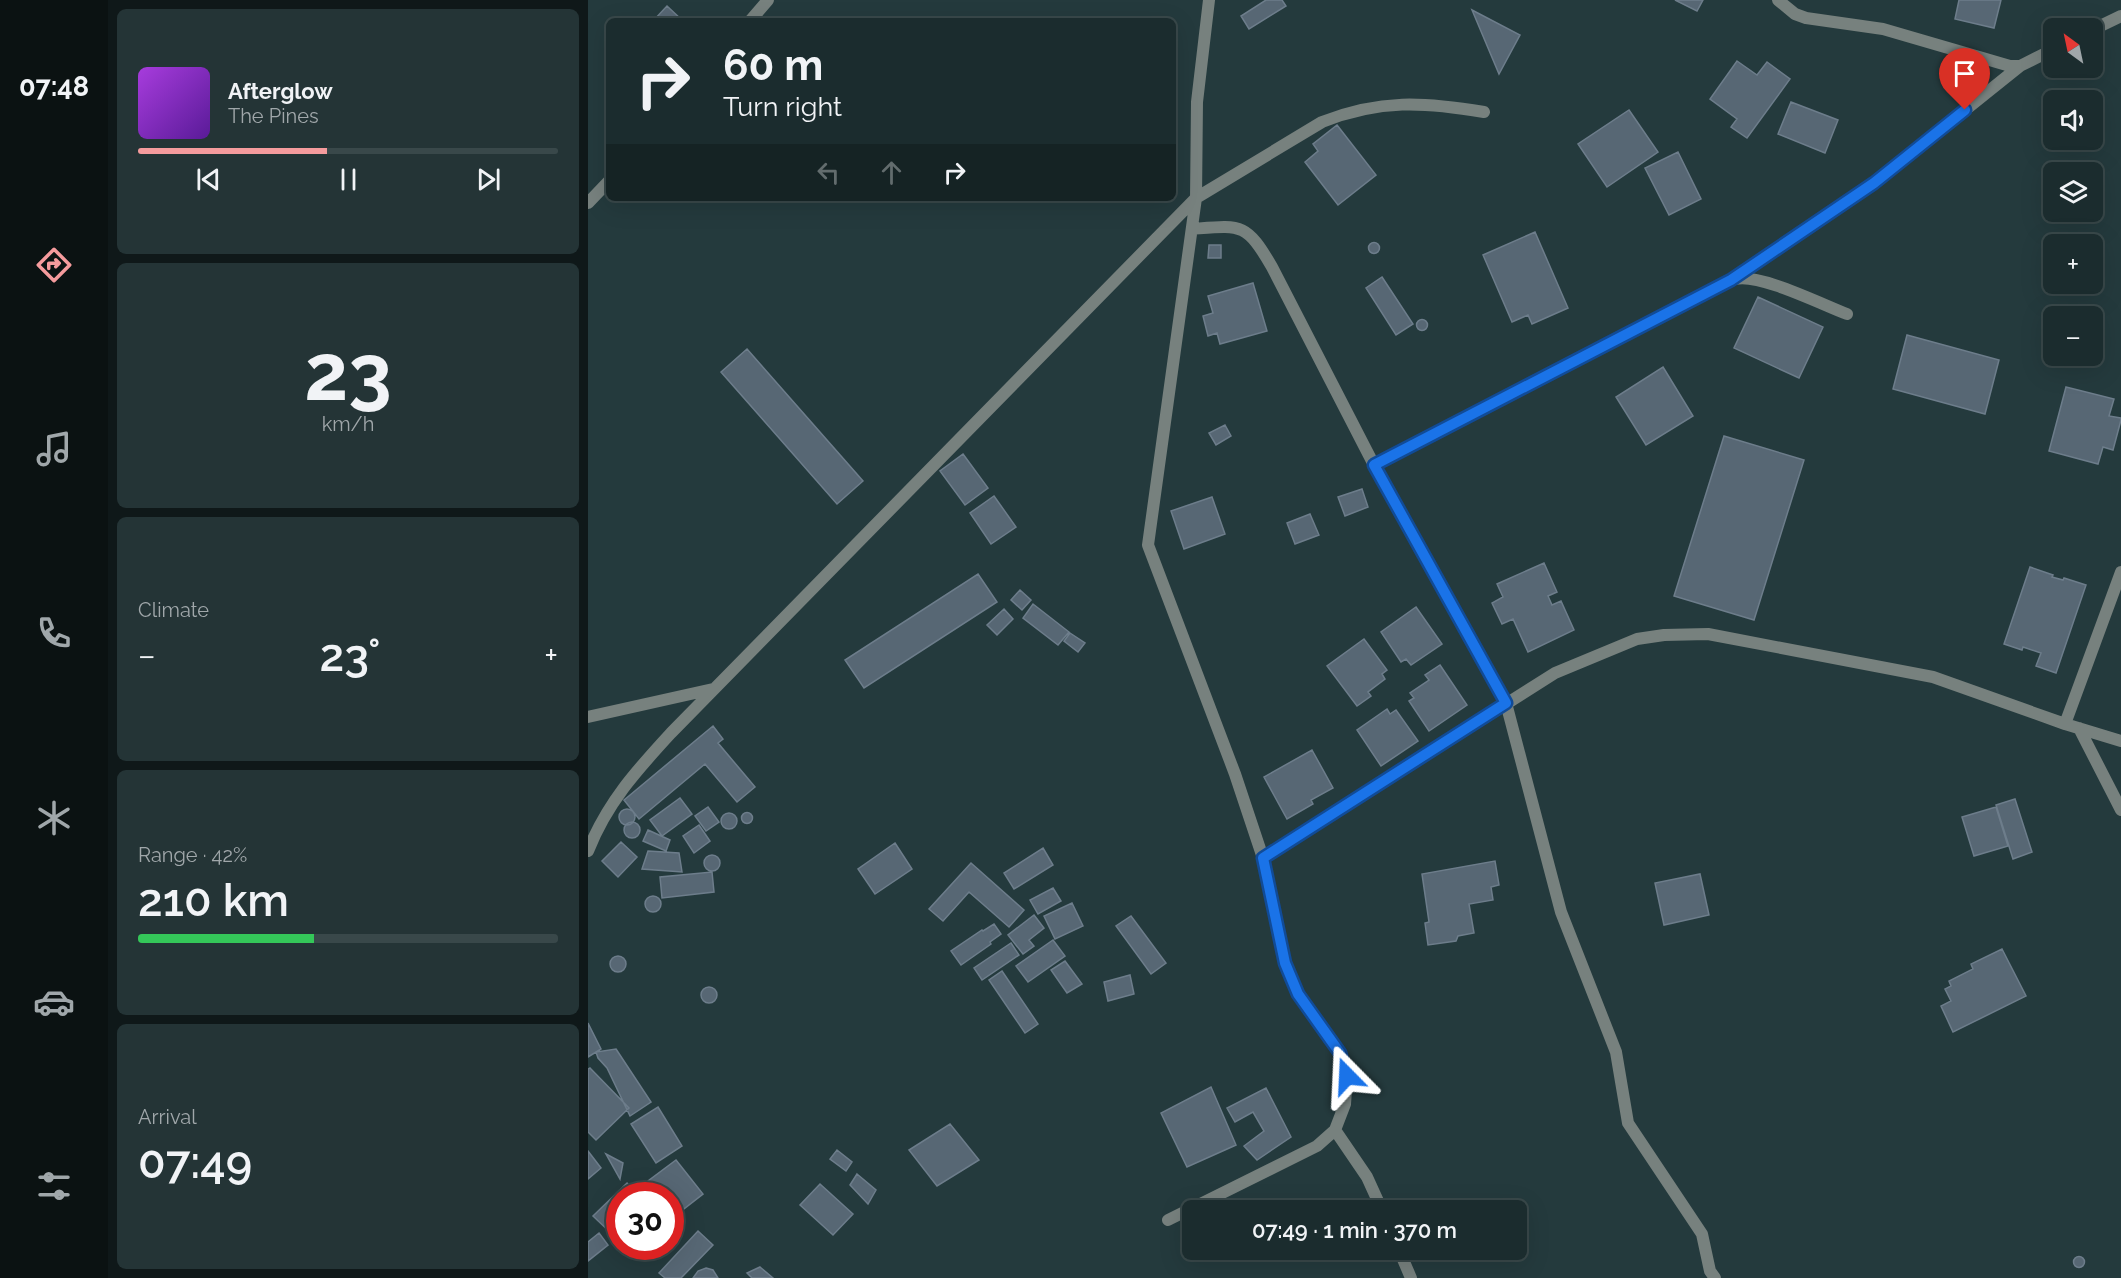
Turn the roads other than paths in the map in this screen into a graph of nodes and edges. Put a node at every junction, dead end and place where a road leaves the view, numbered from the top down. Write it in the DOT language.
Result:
graph roads {
  1 [pos="768,0"];
  2 [pos="1209,0"];
  3 [pos="1778,0"];
  4 [pos="2121,16"];
  5 [pos="753,18"];
  6 [pos="2103,25"];
  7 [pos="2043,54"];
  8 [pos="2020,66"];
  9 [pos="1484,112"];
  10 [pos="606,184"];
  11 [pos="1196,198"];
  12 [pos="588,204"];
  13 [pos="1192,229"];
  14 [pos="1731,280"];
  15 [pos="1847,314"];
  16 [pos="1374,465"];
  17 [pos="2121,572"];
  18 [pos="714,689"];
  19 [pos="1506,703"];
  20 [pos="588,717"];
  21 [pos="2065,724"];
  22 [pos="2079,728"];
  23 [pos="2121,741"];
  24 [pos="2121,810"];
  25 [pos="588,851"];
  26 [pos="1263,858"];
  27 [pos="1335,1130"];
  28 [pos="1377,1200"];
  29 [pos="1168,1220"];
  30 [pos="1403,1260"];
  31 [pos="1411,1278"];
  32 [pos="1715,1278"];
  1 -- 5 [label="street"];
  2 -- 11 [label="street"];
  3 -- 8 [label="street"];
  4 -- 6 [label="street"];
  7 -- 8 [label="street"];
  8 -- 14 [label="street"];
  9 -- 11 [label="street"];
  10 -- 12 [label="street"];
  11 -- 13 [label="street"];
  11 -- 18 [label="street"];
  13 -- 16 [label="street"];
  13 -- 26 [label="street"];
  14 -- 15 [label="street"];
  14 -- 16 [label="street"];
  16 -- 19 [label="street"];
  17 -- 21 [label="street"];
  18 -- 20 [label="street"];
  18 -- 25 [label="street"];
  19 -- 21 [label="street"];
  19 -- 26 [label="street"];
  19 -- 32 [label="street"];
  21 -- 22 [label="street"];
  22 -- 23 [label="street"];
  22 -- 24 [label="street"];
  26 -- 27 [label="street"];
  27 -- 28 [label="street"];
  27 -- 29 [label="street"];
  30 -- 31 [label="street"];
}
